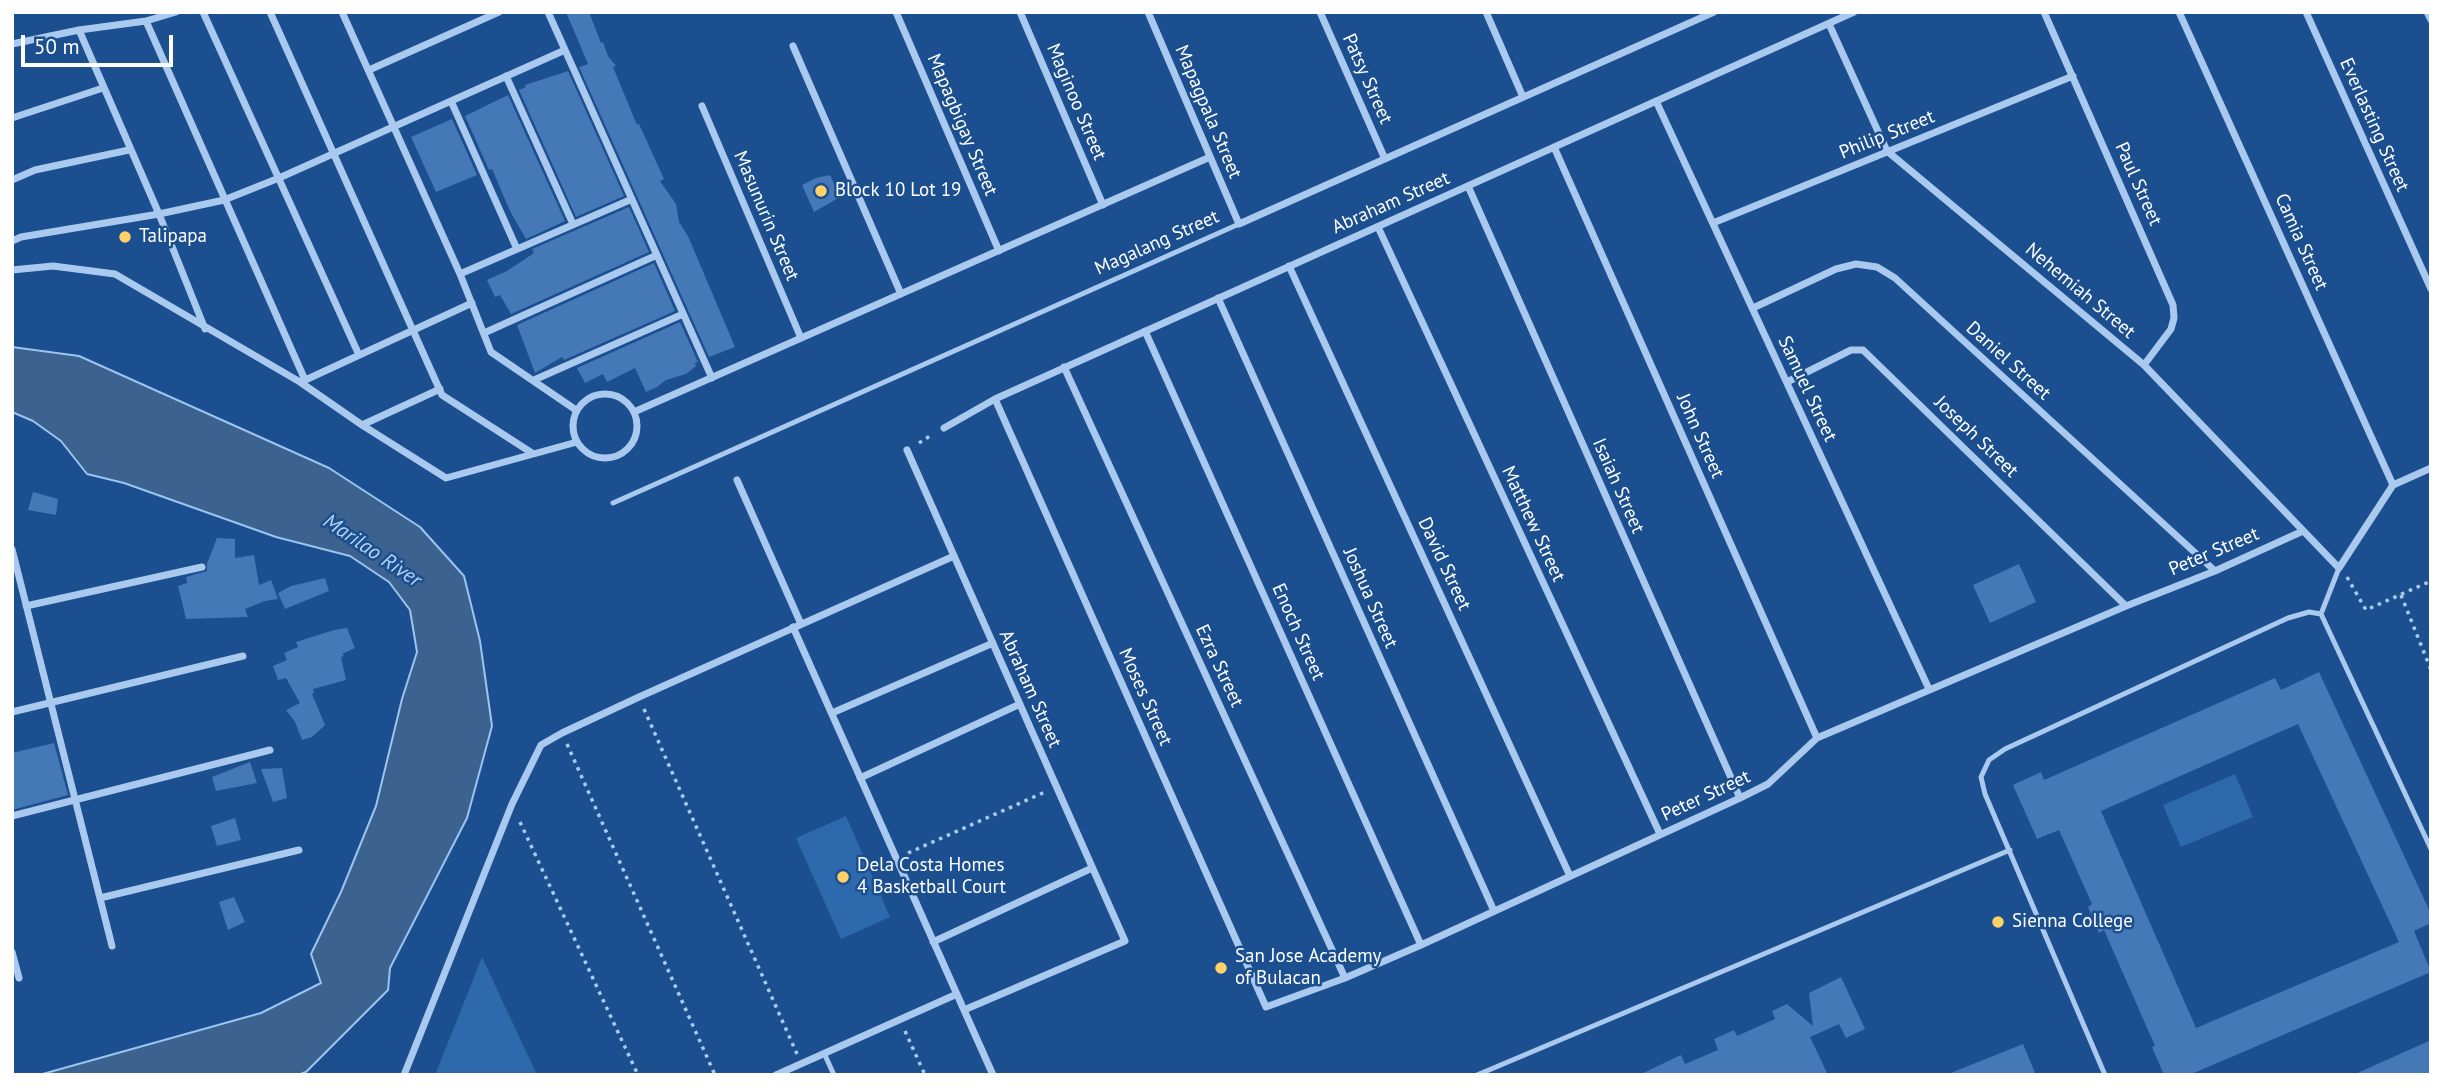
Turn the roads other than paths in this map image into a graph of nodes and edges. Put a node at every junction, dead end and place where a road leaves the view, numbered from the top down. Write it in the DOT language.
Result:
graph roads {
  1 [pos="176,12"];
  2 [pos="203,12"];
  3 [pos="270,12"];
  4 [pos="499,12"];
  5 [pos="548,12"];
  6 [pos="896,12"];
  7 [pos="1020,12"];
  8 [pos="1148,12"];
  9 [pos="1320,12"];
  10 [pos="1486,12"];
  11 [pos="1714,12"];
  12 [pos="1854,12"];
  13 [pos="2044,12"];
  14 [pos="2179,12"];
  15 [pos="2306,12"];
  16 [pos="2427,12"];
  17 [pos="343,13"];
  18 [pos="2431,20"];
  19 [pos="146,21"];
  20 [pos="1829,24"];
  21 [pos="79,30"];
  22 [pos="12,44"];
  23 [pos="793,46"];
  24 [pos="565,50"];
  25 [pos="369,70"];
  26 [pos="506,76"];
  27 [pos="2073,76"];
  28 [pos="103,88"];
  29 [pos="1523,97"];
  30 [pos="451,101"];
  31 [pos="1656,101"];
  32 [pos="702,106"];
  33 [pos="12,118"];
  34 [pos="394,127"];
  35 [pos="1554,147"];
  36 [pos="130,150"];
  37 [pos="1887,151"];
  38 [pos="334,154"];
  39 [pos="1210,158"];
  40 [pos="1385,159"];
  41 [pos="279,178"];
  42 [pos="12,180"];
  43 [pos="1468,186"];
  44 [pos="632,199"];
  45 [pos="223,200"];
  46 [pos="1103,205"];
  47 [pos="159,214"];
  48 [pos="1713,223"];
  49 [pos="1238,224"];
  50 [pos="573,225"];
  51 [pos="1378,226"];
  52 [pos="12,241"];
  53 [pos="517,249"];
  54 [pos="999,251"];
  55 [pos="657,255"];
  56 [pos="1289,266"];
  57 [pos="12,270"];
  58 [pos="460,274"];
  59 [pos="2431,289"];
  60 [pos="901,294"];
  61 [pos="1218,298"];
  62 [pos="472,303"];
  63 [pos="1753,308"];
  64 [pos="683,314"];
  65 [pos="205,329"];
  66 [pos="413,330"];
  67 [pos="1145,331"];
  68 [pos="484,333"];
  69 [pos="801,338"];
  70 [pos="359,355"];
  71 [pos="2144,365"];
  72 [pos="1064,368"];
  73 [pos="712,378"];
  74 [pos="534,380"];
  75 [pos="302,381"];
  76 [pos="1787,382"];
  77 [pos="440,389"];
  78 [pos="995,399"];
  79 [pos="576,410"];
  80 [pos="634,412"];
  81 [pos="362,425"];
  82 [pos="944,428"];
  83 [pos="576,442"];
  84 [pos="907,450"];
  85 [pos="533,453"];
  86 [pos="2431,468"];
  87 [pos="737,480"];
  88 [pos="2393,485"];
  89 [pos="613,503"];
  90 [pos="2303,531"];
  91 [pos="12,549"];
  92 [pos="954,555"];
  93 [pos="202,567"];
  94 [pos="2339,568"];
  95 [pos="2215,571"];
  96 [pos="26,606"];
  97 [pos="2126,606"];
  98 [pos="2320,614"];
  99 [pos="797,625"];
  100 [pos="993,643"];
  101 [pos="243,656"];
  102 [pos="1929,689"];
  103 [pos="51,702"];
  104 [pos="1020,704"];
  105 [pos="12,712"];
  106 [pos="832,713"];
  107 [pos="1817,738"];
  108 [pos="271,750"];
  109 [pos="860,778"];
  110 [pos="1740,798"];
  111 [pos="75,800"];
  112 [pos="12,816"];
  113 [pos="1660,834"];
  114 [pos="2431,849"];
  115 [pos="299,850"];
  116 [pos="2010,850"];
  117 [pos="1093,868"];
  118 [pos="1570,876"];
  119 [pos="100,898"];
  120 [pos="1493,911"];
  121 [pos="933,942"];
  122 [pos="1421,945"];
  123 [pos="111,946"];
  124 [pos="12,952"];
  125 [pos="19,978"];
  126 [pos="1345,978"];
  127 [pos="957,994"];
  128 [pos="1266,1007"];
  129 [pos="964,1010"];
  130 [pos="824,1053"];
  131 [pos="404,1075"];
  132 [pos="776,1075"];
  133 [pos="834,1075"];
  134 [pos="993,1075"];
  135 [pos="1477,1075"];
  136 [pos="2105,1075"];
  1 -- 19 [label="street"];
  2 -- 41 [label="street"];
  3 -- 38 [label="street"];
  4 -- 25 [label="street"];
  5 -- 24 [label="street"];
  6 -- 54 [label="street, Mapagbigay Street"];
  7 -- 46 [label="street, Maginoo Street"];
  8 -- 39 [label="street, Mapagpala Street"];
  9 -- 40 [label="street, Patsy Street"];
  10 -- 29 [label="street"];
  11 -- 29 [label="street, Magalang Street"];
  12 -- 20 [label="street, Abraham Street"];
  13 -- 27 [label="street, Paul Street"];
  14 -- 88 [label="street, Camia Street"];
  15 -- 59 [label="street, Everlasting Street"];
  16 -- 18 [label="street"];
  17 -- 25 [label="street"];
  19 -- 21 [label="street"];
  19 -- 45 [label="street"];
  20 -- 31 [label="street, Abraham Street"];
  20 -- 37 [label="street, Nehemiah Street"];
  21 -- 22 [label="street"];
  21 -- 28 [label="street"];
  23 -- 60 [label="street"];
  24 -- 26 [label="street"];
  24 -- 44 [label="street"];
  25 -- 34 [label="street"];
  26 -- 30 [label="street"];
  26 -- 50 [label="street"];
  27 -- 37 [label="street, Philip Street"];
  27 -- 71 [label="street, Paul Street"];
  28 -- 33 [label="street"];
  28 -- 36 [label="street"];
  29 -- 40 [label="street, Magalang Street"];
  30 -- 34 [label="street"];
  30 -- 53 [label="street"];
  31 -- 35 [label="street, Abraham Street"];
  31 -- 48 [label="street, Samuel Street"];
  32 -- 69 [label="street, Masunurin Street"];
  34 -- 38 [label="street"];
  34 -- 58 [label="street"];
  35 -- 43 [label="street, Abraham Street"];
  35 -- 107 [label="street, John Street"];
  36 -- 42 [label="street"];
  36 -- 47 [label="street"];
  37 -- 48 [label="street, Philip Street"];
  37 -- 71 [label="street, Nehemiah Street"];
  38 -- 41 [label="street"];
  38 -- 66 [label="street"];
  39 -- 46 [label="street"];
  39 -- 49 [label="street, Mapagpala Street"];
  40 -- 49 [label="street, Magalang Street"];
  41 -- 45 [label="street"];
  41 -- 70 [label="street"];
  43 -- 51 [label="street, Abraham Street"];
  43 -- 110 [label="street, Isaiah Street"];
  44 -- 50 [label="street"];
  44 -- 55 [label="street"];
  45 -- 47 [label="street"];
  45 -- 75 [label="street"];
  46 -- 54 [label="street"];
  47 -- 52 [label="street"];
  47 -- 65 [label="street"];
  48 -- 63 [label="street, Samuel Street"];
  49 -- 89 [label="lane, Magalang Street"];
  50 -- 53 [label="street"];
  51 -- 56 [label="street, Abraham Street"];
  51 -- 113 [label="street, Matthew Street"];
  53 -- 58 [label="street"];
  54 -- 60 [label="street"];
  55 -- 64 [label="street"];
  55 -- 68 [label="street"];
  56 -- 61 [label="street, Abraham Street"];
  56 -- 118 [label="street, David Street"];
  57 -- 65 [label="street"];
  58 -- 62 [label="street"];
  60 -- 69 [label="street"];
  61 -- 67 [label="street, Abraham Street"];
  61 -- 120 [label="street, Joshua Street"];
  62 -- 66 [label="street"];
  62 -- 68 [label="street"];
  63 -- 76 [label="street, Samuel Street"];
  63 -- 95 [label="street, Daniel Street"];
  64 -- 73 [label="street"];
  64 -- 74 [label="street"];
  65 -- 75 [label="street"];
  66 -- 70 [label="street"];
  66 -- 77 [label="street"];
  67 -- 72 [label="street, Abraham Street"];
  67 -- 122 [label="street, Enoch Street"];
  68 -- 74 [label="street"];
  69 -- 73 [label="street"];
  70 -- 75 [label="street"];
  71 -- 90 [label="street, Nehemiah Street"];
  72 -- 78 [label="street, Abraham Street"];
  72 -- 126 [label="street, Ezra Street"];
  73 -- 80 [label="street"];
  74 -- 79 [label="street"];
  75 -- 81 [label="street"];
  76 -- 97 [label="street, Joseph Street"];
  76 -- 102 [label="street, Samuel Street"];
  77 -- 81 [label="street"];
  77 -- 85 [label="street"];
  78 -- 82 [label="street, Abraham Street"];
  78 -- 128 [label="street, Moses Street"];
  79 -- 80 [label="street"];
  79 -- 83 [label="street"];
  80 -- 83 [label="street"];
  81 -- 85 [label="street"];
  83 -- 85 [label="street"];
  84 -- 92 [label="street, Abraham Street"];
  86 -- 88 [label="street"];
  87 -- 99 [label="street"];
  88 -- 94 [label="street"];
  90 -- 94 [label="street, Nehemiah Street"];
  90 -- 95 [label="street, Peter Street"];
  91 -- 96 [label="street"];
  92 -- 99 [label="street"];
  92 -- 100 [label="street, Abraham Street"];
  93 -- 96 [label="street"];
  94 -- 98 [label="lane"];
  95 -- 97 [label="street, Peter Street"];
  96 -- 103 [label="street"];
  97 -- 102 [label="street, Peter Street"];
  98 -- 114 [label="lane"];
  98 -- 116 [label="lane"];
  99 -- 106 [label="street"];
  99 -- 131 [label="street"];
  100 -- 104 [label="street, Abraham Street"];
  100 -- 106 [label="street"];
  101 -- 103 [label="street"];
  102 -- 107 [label="street, Peter Street"];
  103 -- 105 [label="street"];
  103 -- 111 [label="street"];
  104 -- 109 [label="street"];
  104 -- 117 [label="street, Abraham Street"];
  106 -- 109 [label="street"];
  107 -- 110 [label="street, Peter Street"];
  108 -- 111 [label="street"];
  109 -- 121 [label="street"];
  110 -- 113 [label="street, Peter Street"];
  111 -- 112 [label="street"];
  111 -- 119 [label="street"];
  113 -- 118 [label="street, Peter Street"];
  115 -- 119 [label="street"];
  116 -- 135 [label="lane"];
  116 -- 136 [label="lane"];
  117 -- 121 [label="street"];
  117 -- 129 [label="street, Abraham Street"];
  118 -- 120 [label="street, Peter Street"];
  119 -- 123 [label="street"];
  120 -- 122 [label="street, Peter Street"];
  121 -- 127 [label="street"];
  122 -- 126 [label="street, Peter Street"];
  124 -- 125 [label="street"];
  126 -- 128 [label="street, Peter Street"];
  127 -- 129 [label="street"];
  127 -- 130 [label="street"];
  129 -- 134 [label="street"];
  130 -- 132 [label="street"];
  130 -- 133 [label="lane"];
}
